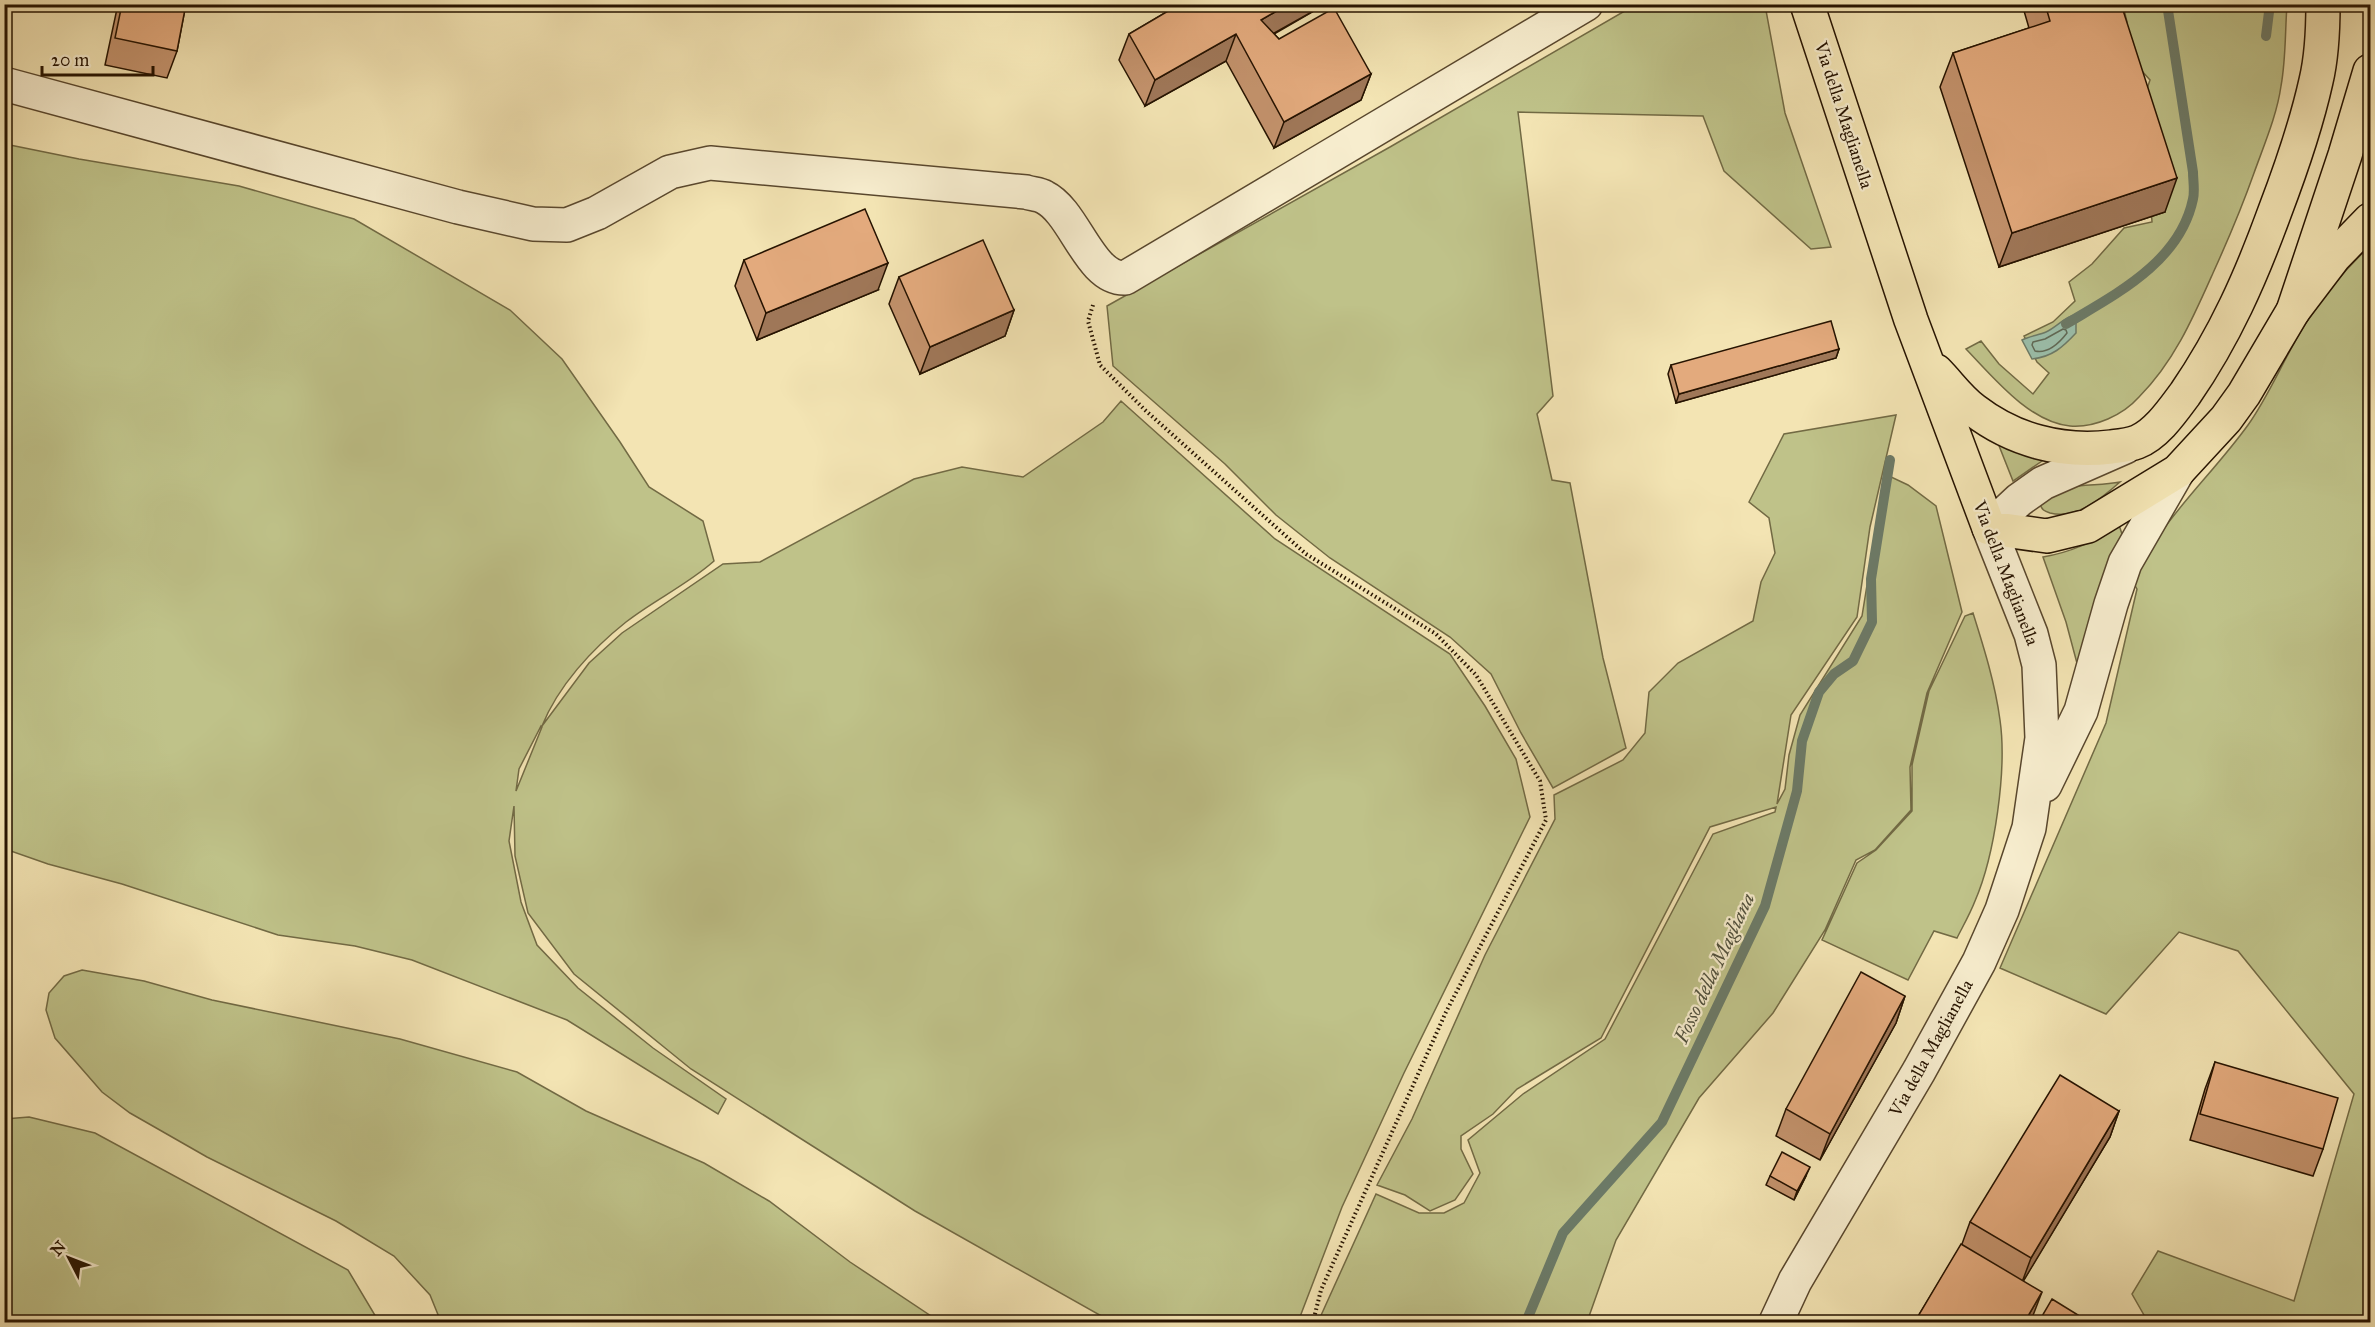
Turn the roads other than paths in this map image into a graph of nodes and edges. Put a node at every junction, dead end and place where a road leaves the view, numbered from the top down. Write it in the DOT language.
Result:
graph roads {
  1 [pos="1586,4"];
  2 [pos="1807,4"];
  3 [pos="2323,4"];
  4 [pos="2370,71"];
  5 [pos="4,84"];
  6 [pos="2370,220"];
  7 [pos="2293,311"];
  8 [pos="1926,362"];
  9 [pos="2138,442"];
  10 [pos="2178,471"];
  11 [pos="1989,528"];
  12 [pos="2033,811"];
  13 [pos="1776,1323"];
  1 -- 5 [label="street"];
  2 -- 8 [label="main road, Via della Maglianella"];
  3 -- 9 [label="main road"];
  4 -- 7 [label="main road"];
  6 -- 7 [label="main road"];
  7 -- 10 [label="main road"];
  8 -- 9 [label="main road"];
  8 -- 11 [label="main road, Via della Maglianella"];
  9 -- 11 [label="street"];
  10 -- 11 [label="main road"];
  10 -- 12 [label="street"];
  11 -- 12 [label="street, Via della Maglianella"];
  12 -- 13 [label="street, Via della Maglianella"];
}
